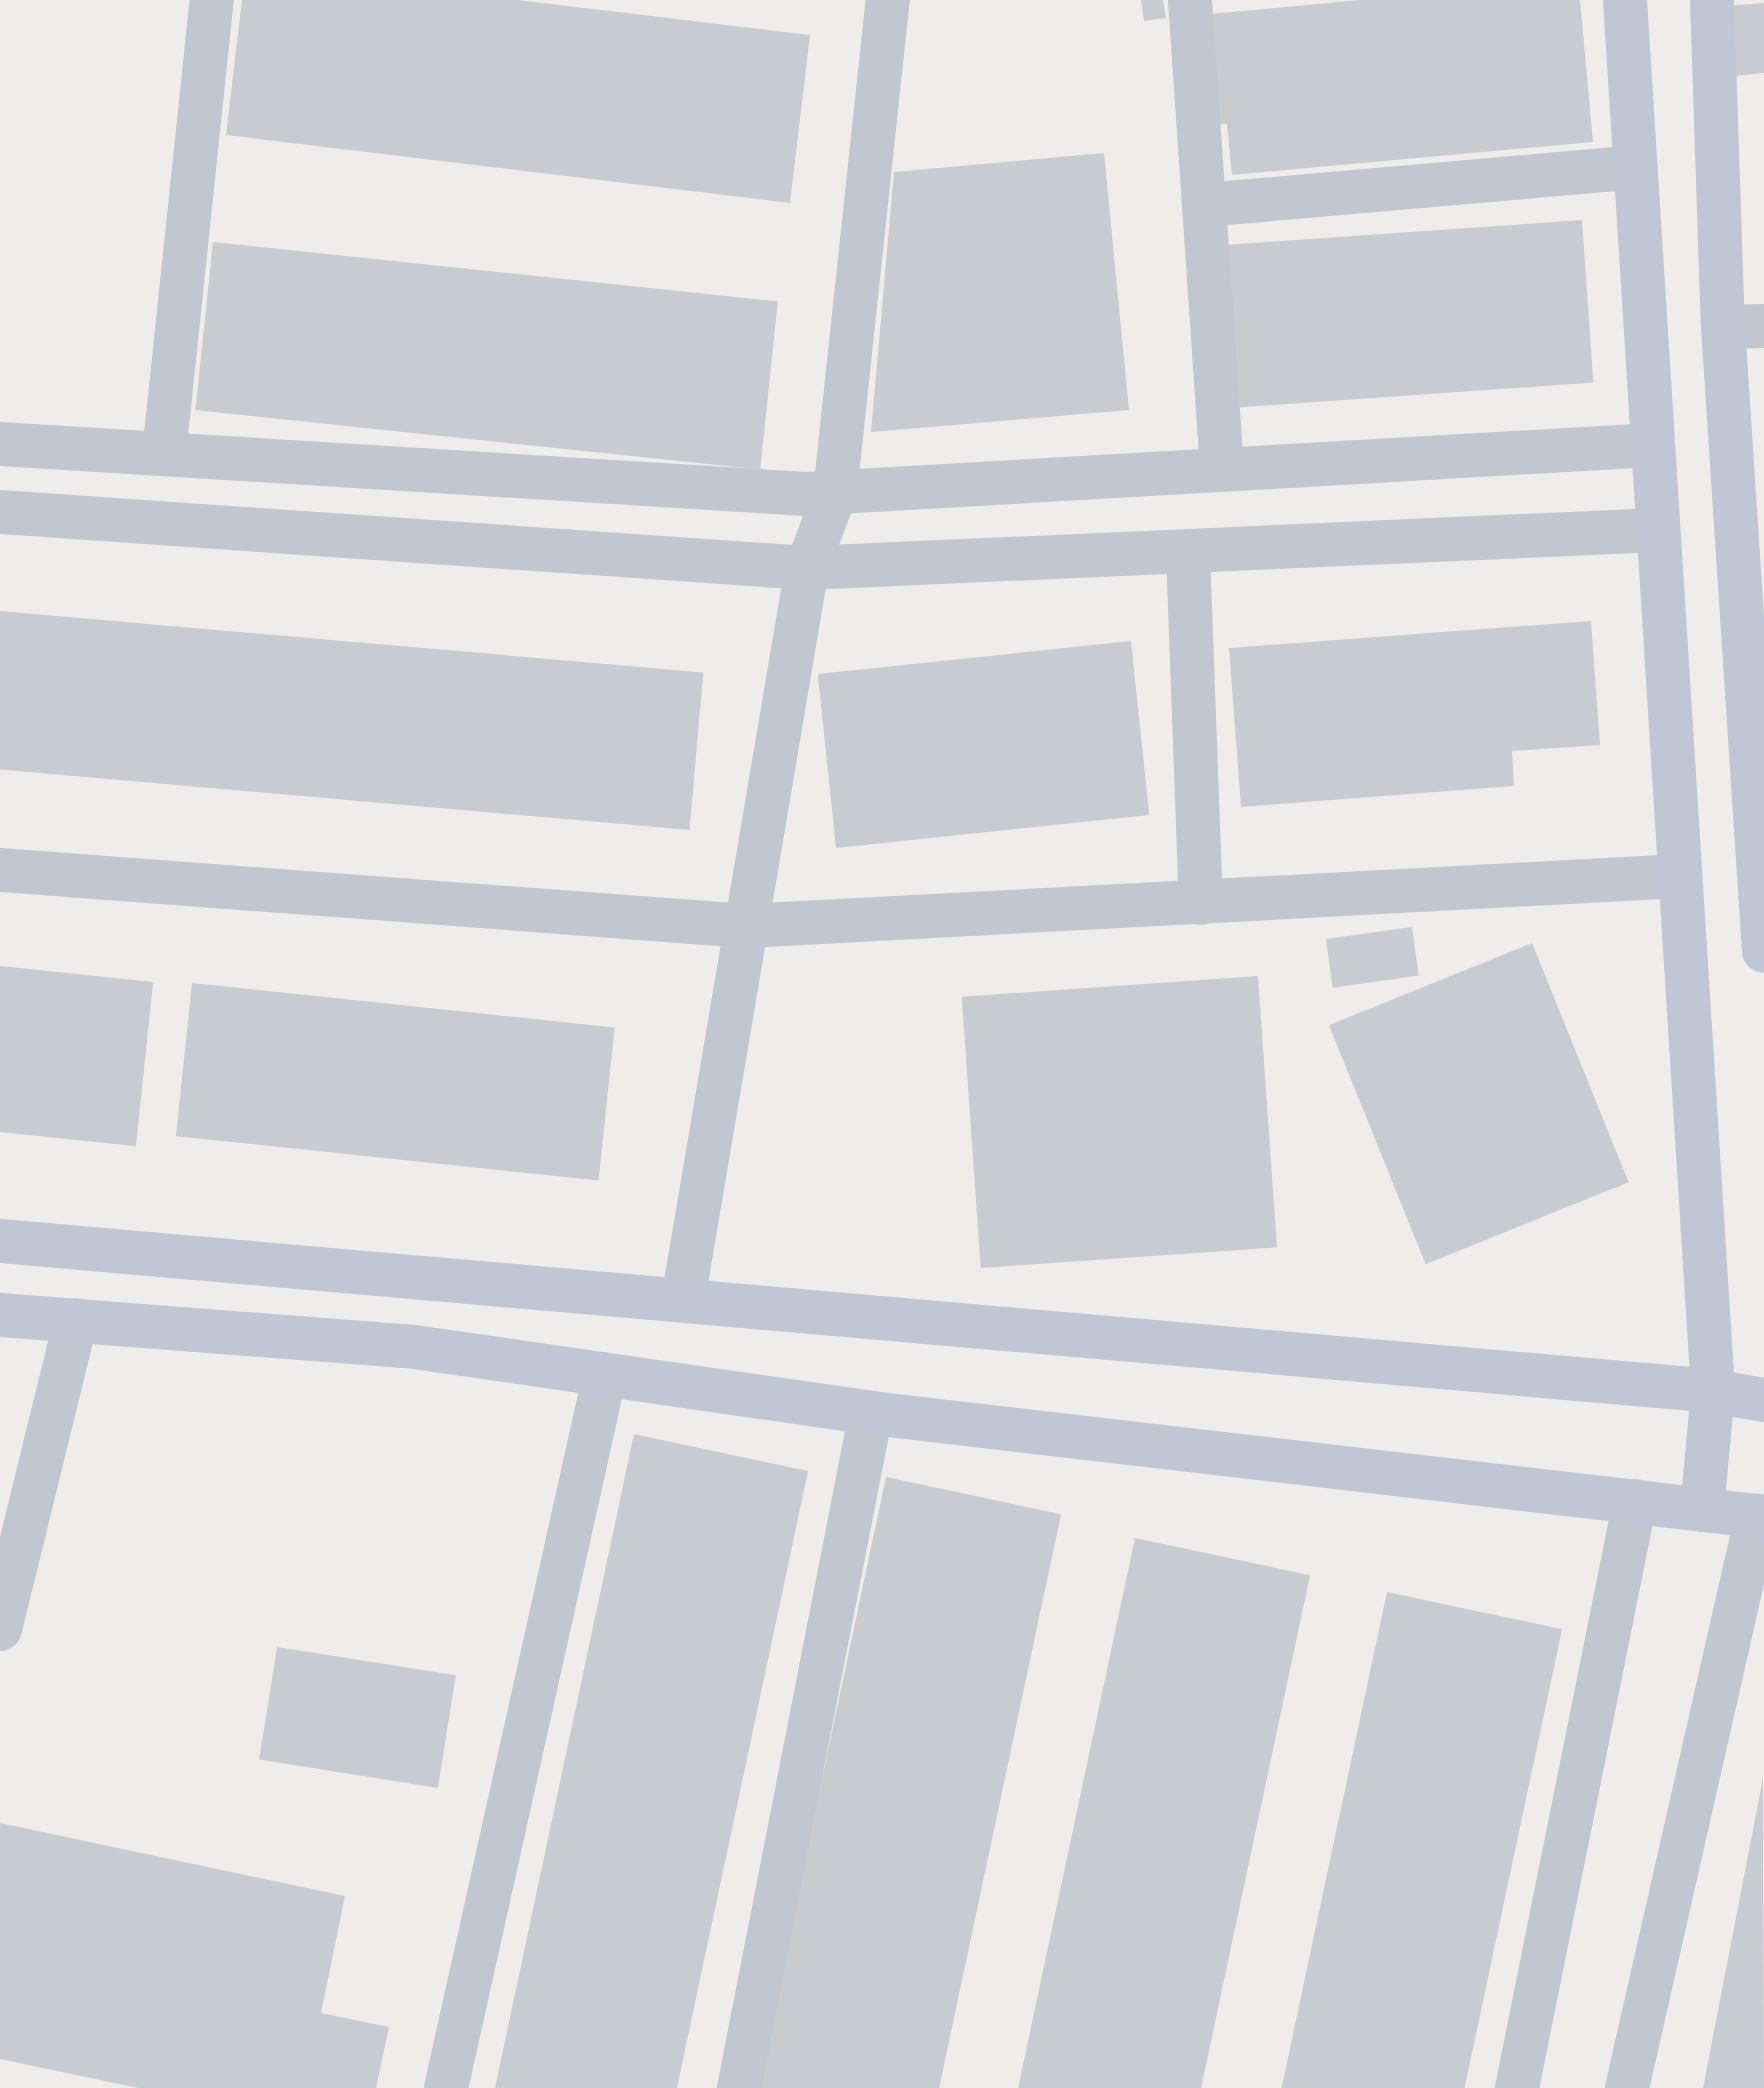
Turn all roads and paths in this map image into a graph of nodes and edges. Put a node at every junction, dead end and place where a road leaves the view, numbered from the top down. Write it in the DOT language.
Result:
graph roads {
  1 [pos="888,0"];
  2 [pos="1190,0"];
  3 [pos="1625,0"];
  4 [pos="1712,0"];
  5 [pos="207,1"];
  6 [pos="1635,167"];
  7 [pos="1204,205"];
  8 [pos="1744,326"];
  9 [pos="0,444"];
  10 [pos="1653,445"];
  11 [pos="164,454"];
  12 [pos="1222,470"];
  13 [pos="835,493"];
  14 [pos="1750,508"];
  15 [pos="0,512"];
  16 [pos="1658,530"];
  17 [pos="1188,553"];
  18 [pos="807,568"];
  19 [pos="0,870"];
  20 [pos="1680,876"];
  21 [pos="1201,903"];
  22 [pos="746,926"];
  23 [pos="1764,951"];
  24 [pos="0,1241"];
  25 [pos="683,1300"];
  26 [pos="0,1315"];
  27 [pos="76,1320"];
  28 [pos="605,1374"];
  29 [pos="1713,1391"];
  30 [pos="1764,1400"];
  31 [pos="871,1413"];
  32 [pos="1635,1501"];
  33 [pos="1702,1509"];
  34 [pos="1760,1516"];
  35 [pos="0,1629"];
  36 [pos="446,2088"];
  37 [pos="739,2088"];
  38 [pos="1517,2088"];
  39 [pos="1627,2088"];
  1 -- 13 [label="street"];
  2 -- 7 [label="street"];
  3 -- 6 [label="main road"];
  4 -- 8 [label="main road"];
  5 -- 11 [label="street"];
  6 -- 7 [label="street"];
  6 -- 10 [label="main road"];
  7 -- 12 [label="street"];
  8 -- 14 [label="main road"];
  9 -- 11 [label="street"];
  10 -- 12 [label="street"];
  10 -- 16 [label="main road"];
  11 -- 13 [label="street"];
  12 -- 13 [label="street"];
  13 -- 18 [label="street"];
  14 -- 23 [label="main road"];
  15 -- 18 [label="street"];
  16 -- 17 [label="street"];
  16 -- 20 [label="main road"];
  17 -- 18 [label="street"];
  17 -- 21 [label="street"];
  18 -- 22 [label="street"];
  19 -- 22 [label="street"];
  20 -- 21 [label="street"];
  20 -- 29 [label="main road"];
  21 -- 22 [label="street"];
  22 -- 25 [label="street"];
  24 -- 25 [label="main road"];
  25 -- 29 [label="main road"];
  26 -- 27 [label="main road"];
  27 -- 28 [label="main road"];
  27 -- 35 [label="street"];
  28 -- 31 [label="main road"];
  28 -- 36 [label="street"];
  29 -- 30 [label="main road"];
  29 -- 33 [label="main road"];
  31 -- 32 [label="main road"];
  31 -- 37 [label="street"];
  32 -- 33 [label="main road"];
  32 -- 38 [label="street"];
  33 -- 34 [label="main road"];
  34 -- 39 [label="street"];
}
